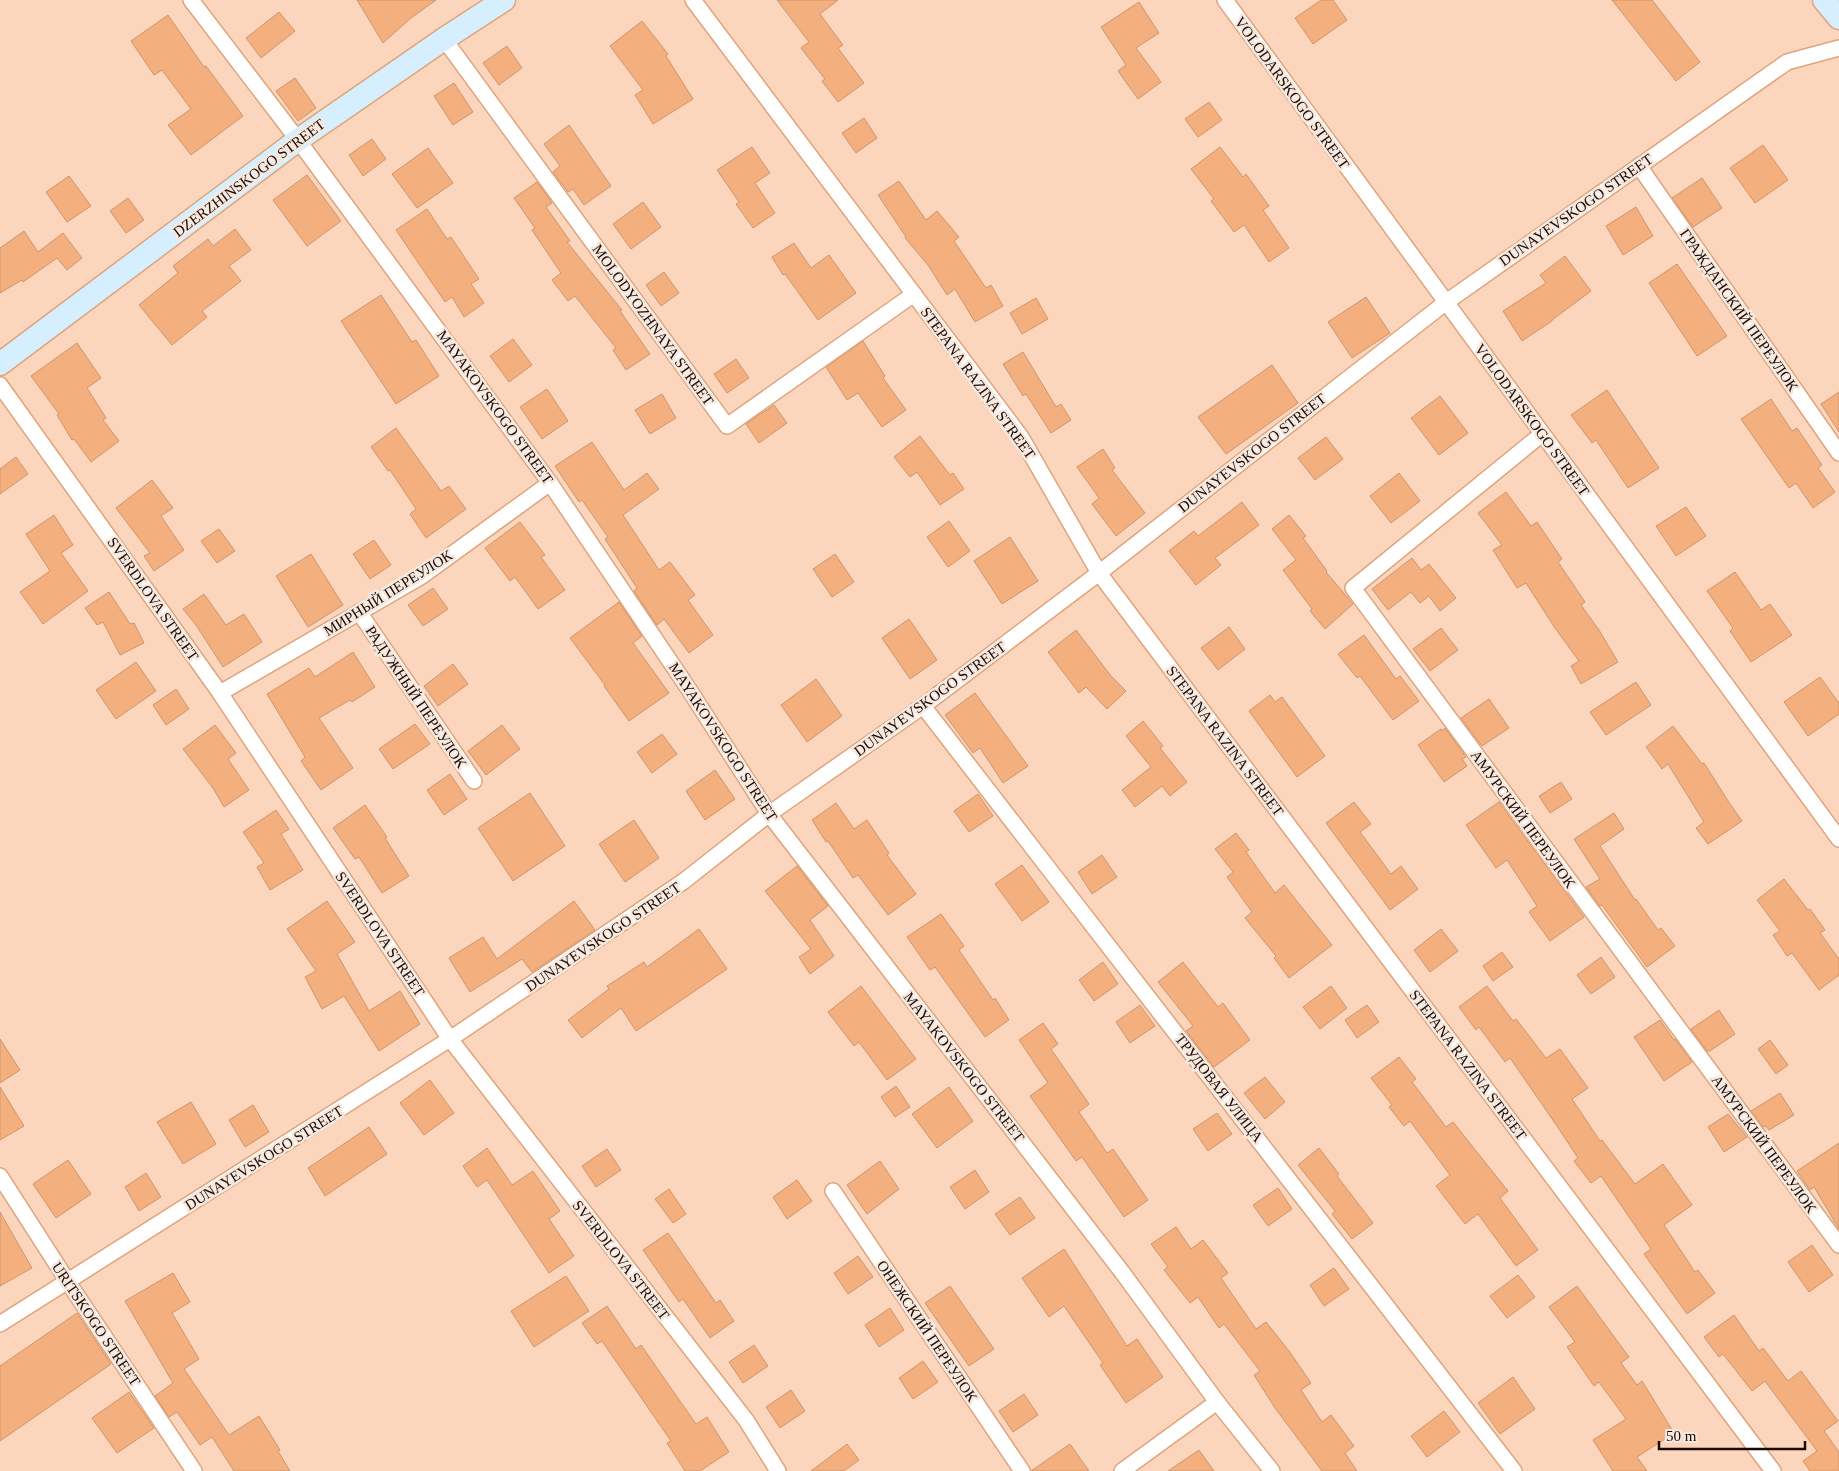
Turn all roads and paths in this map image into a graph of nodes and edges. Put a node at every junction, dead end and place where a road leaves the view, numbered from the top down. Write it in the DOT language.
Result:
graph roads {
  1 [pos="191,0"];
  2 [pos="504,0"];
  3 [pos="693,0"];
  4 [pos="1225,0"];
  5 [pos="1824,0"];
  6 [pos="1839,18"];
  7 [pos="444,39"];
  8 [pos="1839,48"];
  9 [pos="298,140"];
  10 [pos="1639,166"];
  11 [pos="914,294"];
  12 [pos="1445,303"];
  13 [pos="0,364"];
  14 [pos="0,385"];
  15 [pos="1542,434"];
  16 [pos="1839,454"];
  17 [pos="550,483"];
  18 [pos="1100,573"];
  19 [pos="359,612"];
  20 [pos="220,693"];
  21 [pos="923,706"];
  22 [pos="474,781"];
  23 [pos="769,814"];
  24 [pos="1839,838"];
  25 [pos="450,1039"];
  26 [pos="0,1176"];
  27 [pos="832,1191"];
  28 [pos="1839,1245"];
  29 [pos="68,1282"];
  30 [pos="0,1324"];
  31 [pos="1217,1402"];
  32 [pos="194,1471"];
  33 [pos="778,1471"];
  34 [pos="1022,1471"];
  35 [pos="1122,1471"];
  36 [pos="1272,1471"];
  37 [pos="1514,1471"];
  38 [pos="1773,1471"];
  1 -- 9 [label="street, MAYAKOVSKOGO STREET"];
  2 -- 7 [label="street, DZERZHINSKOGO STREET"];
  3 -- 11 [label="street, STEPANA RAZINA STREET"];
  4 -- 12 [label="street, VOLODARSKOGO STREET"];
  5 -- 6 [label="street"];
  7 -- 9 [label="street, DZERZHINSKOGO STREET"];
  7 -- 11 [label="street, MOLODYOZHNAYA STREET"];
  8 -- 10 [label="street, DUNAYEVSKOGO STREET"];
  9 -- 13 [label="street, DZERZHINSKOGO STREET"];
  9 -- 17 [label="street, MAYAKOVSKOGO STREET"];
  10 -- 12 [label="street, DUNAYEVSKOGO STREET"];
  10 -- 16 [label="street, ГРАЖДАНСКИЙ ПЕРЕУЛОК"];
  11 -- 18 [label="street, STEPANA RAZINA STREET"];
  12 -- 15 [label="street, VOLODARSKOGO STREET"];
  12 -- 18 [label="street, DUNAYEVSKOGO STREET"];
  14 -- 20 [label="street, SVERDLOVA STREET"];
  15 -- 24 [label="street, VOLODARSKOGO STREET"];
  15 -- 28 [label="street, АМУРСКИЙ ПЕРЕУЛОК"];
  17 -- 19 [label="street, МИРНЫЙ ПЕРЕУЛОК"];
  17 -- 23 [label="street, MAYAKOVSKOGO STREET"];
  18 -- 21 [label="street, DUNAYEVSKOGO STREET"];
  18 -- 38 [label="street, STEPANA RAZINA STREET"];
  19 -- 20 [label="street, МИРНЫЙ ПЕРЕУЛОК"];
  19 -- 22 [label="street, РАДУЖНЫЙ ПЕРЕУЛОК"];
  20 -- 25 [label="street, SVERDLOVA STREET"];
  21 -- 23 [label="street, DUNAYEVSKOGO STREET"];
  21 -- 37 [label="street, ТРУДОВАЯ УЛИЦА"];
  23 -- 25 [label="street, DUNAYEVSKOGO STREET"];
  23 -- 31 [label="street, MAYAKOVSKOGO STREET"];
  25 -- 29 [label="street, DUNAYEVSKOGO STREET"];
  25 -- 33 [label="street, SVERDLOVA STREET"];
  26 -- 29 [label="street, URITSKOGO STREET"];
  27 -- 34 [label="street, ОНЕЖСКИЙ ПЕРЕУЛОК"];
  29 -- 30 [label="street, DUNAYEVSKOGO STREET"];
  29 -- 32 [label="street, URITSKOGO STREET"];
  31 -- 35 [label="street"];
  31 -- 36 [label="street, MAYAKOVSKOGO STREET"];
}
